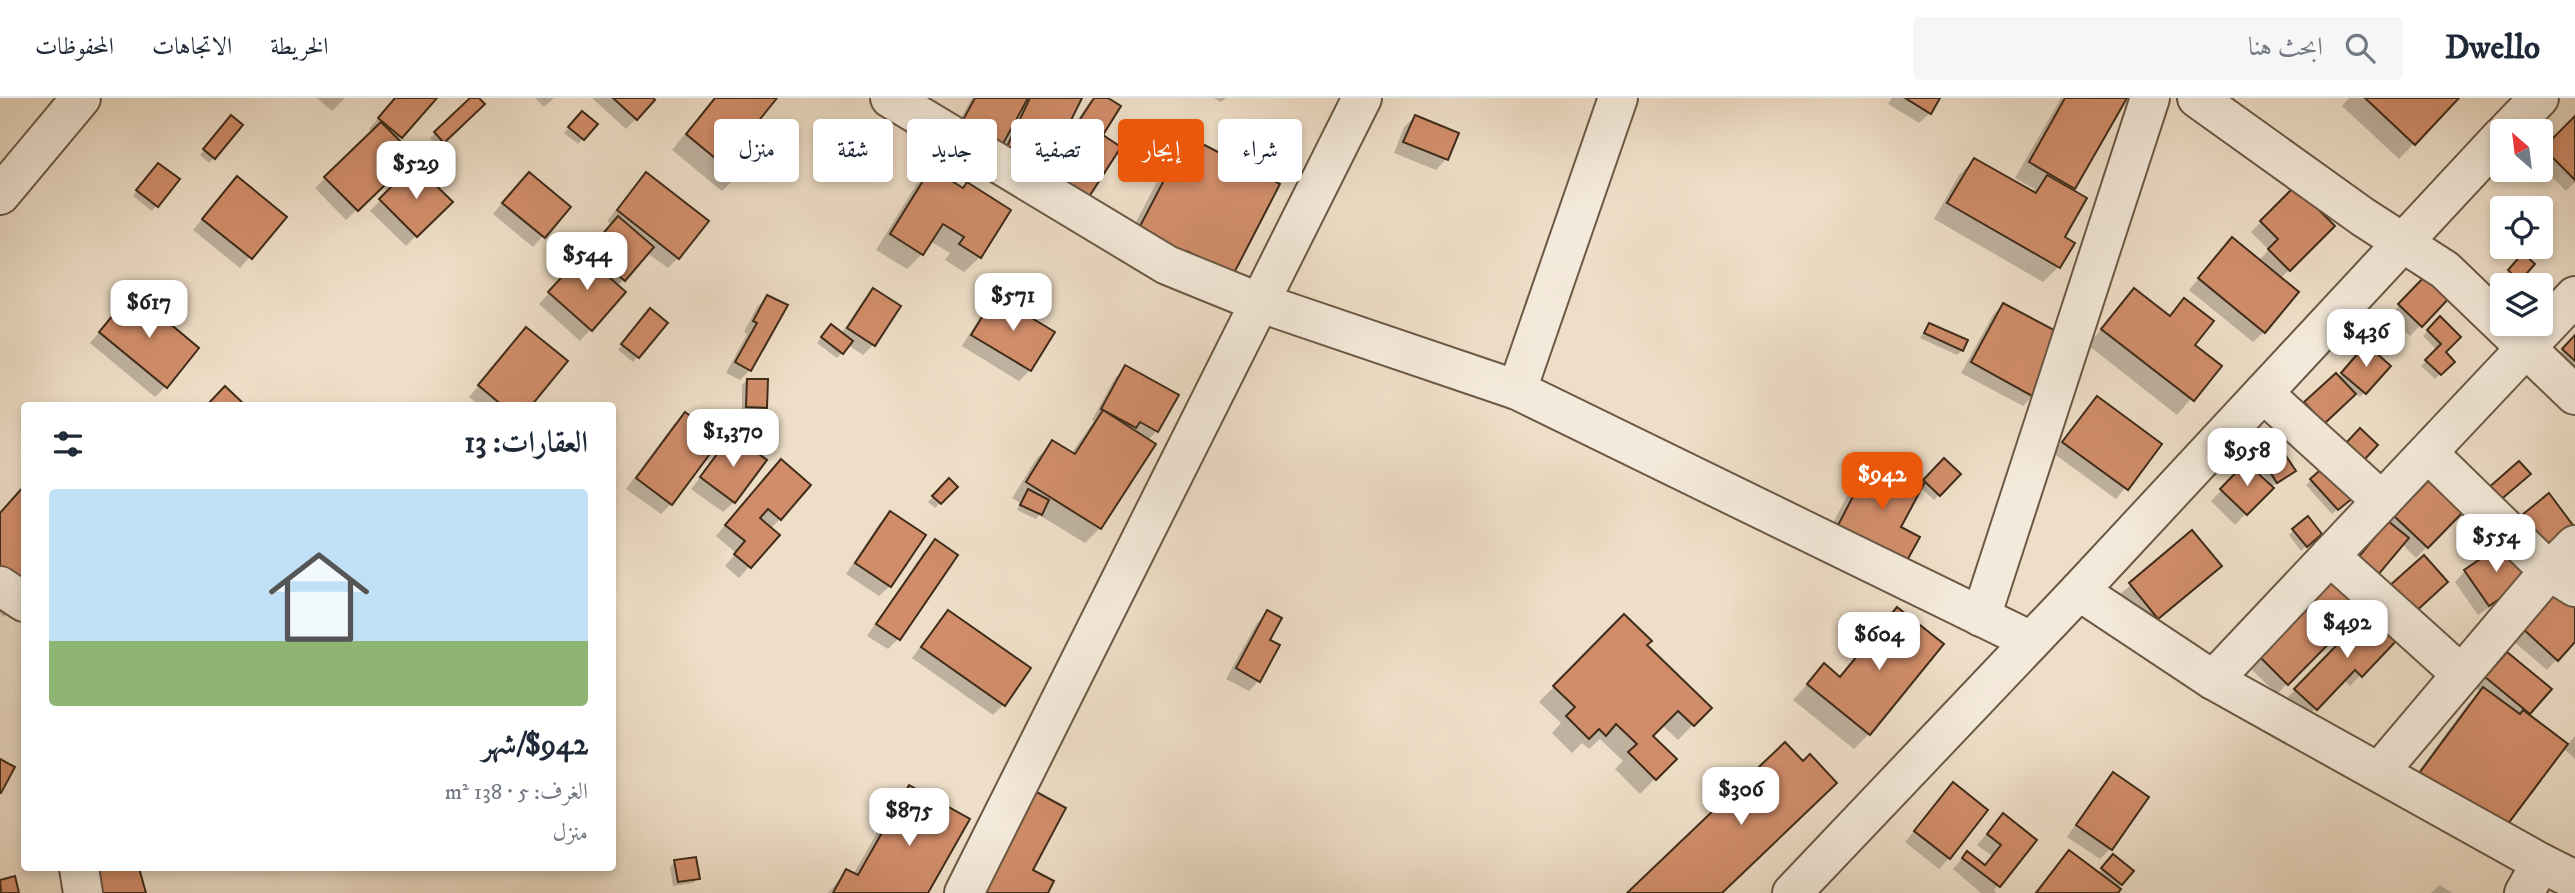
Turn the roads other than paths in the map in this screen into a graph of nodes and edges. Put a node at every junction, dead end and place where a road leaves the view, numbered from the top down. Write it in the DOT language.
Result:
graph roads {
  1 [pos="81,98"];
  2 [pos="890,98"];
  3 [pos="1362,98"];
  4 [pos="1618,98"];
  5 [pos="2150,98"];
  6 [pos="2197,98"];
  7 [pos="2539,98"];
  8 [pos="2519,119"];
  9 [pos="2490,149"];
  10 [pos="0,195"];
  11 [pos="2402,243"];
  12 [pos="2575,296"];
  13 [pos="1258,302"];
  14 [pos="2526,348"];
  15 [pos="1517,390"];
  16 [pos="2263,393"];
  17 [pos="2575,395"];
  18 [pos="2428,453"];
  19 [pos="2382,501"];
  20 [pos="2330,556"];
  21 [pos="2566,568"];
  22 [pos="0,586"];
  23 [pos="2079,591"];
  24 [pos="21,600"];
  25 [pos="1981,617"];
  26 [pos="2031,641"];
  27 [pos="2461,674"];
  28 [pos="2213,680"];
  29 [pos="2379,772"];
  30 [pos="79,871"];
  31 [pos="2532,878"];
  32 [pos="2575,880"];
  33 [pos="83,893"];
  34 [pos="964,893"];
  35 [pos="1792,893"];
  1 -- 10 [label="street"];
  2 -- 13 [label="street"];
  3 -- 13 [label="street"];
  4 -- 15 [label="street"];
  5 -- 25 [label="street"];
  6 -- 11 [label="street"];
  7 -- 8 [label="street"];
  9 -- 11 [label="street"];
  11 -- 14 [label="street"];
  11 -- 16 [label="street"];
  12 -- 14 [label="street"];
  13 -- 15 [label="street"];
  13 -- 34 [label="street"];
  14 -- 17 [label="street"];
  14 -- 18 [label="street"];
  15 -- 25 [label="street"];
  16 -- 19 [label="street"];
  16 -- 23 [label="street"];
  18 -- 19 [label="street"];
  18 -- 21 [label="street"];
  19 -- 20 [label="street"];
  20 -- 27 [label="street"];
  20 -- 28 [label="street"];
  21 -- 27 [label="street"];
  22 -- 24 [label="street"];
  23 -- 26 [label="street"];
  23 -- 28 [label="street"];
  25 -- 26 [label="street"];
  26 -- 35 [label="street"];
  27 -- 29 [label="street"];
  28 -- 29 [label="street"];
  29 -- 31 [label="street"];
  30 -- 33 [label="street"];
  31 -- 32 [label="street"];
}
